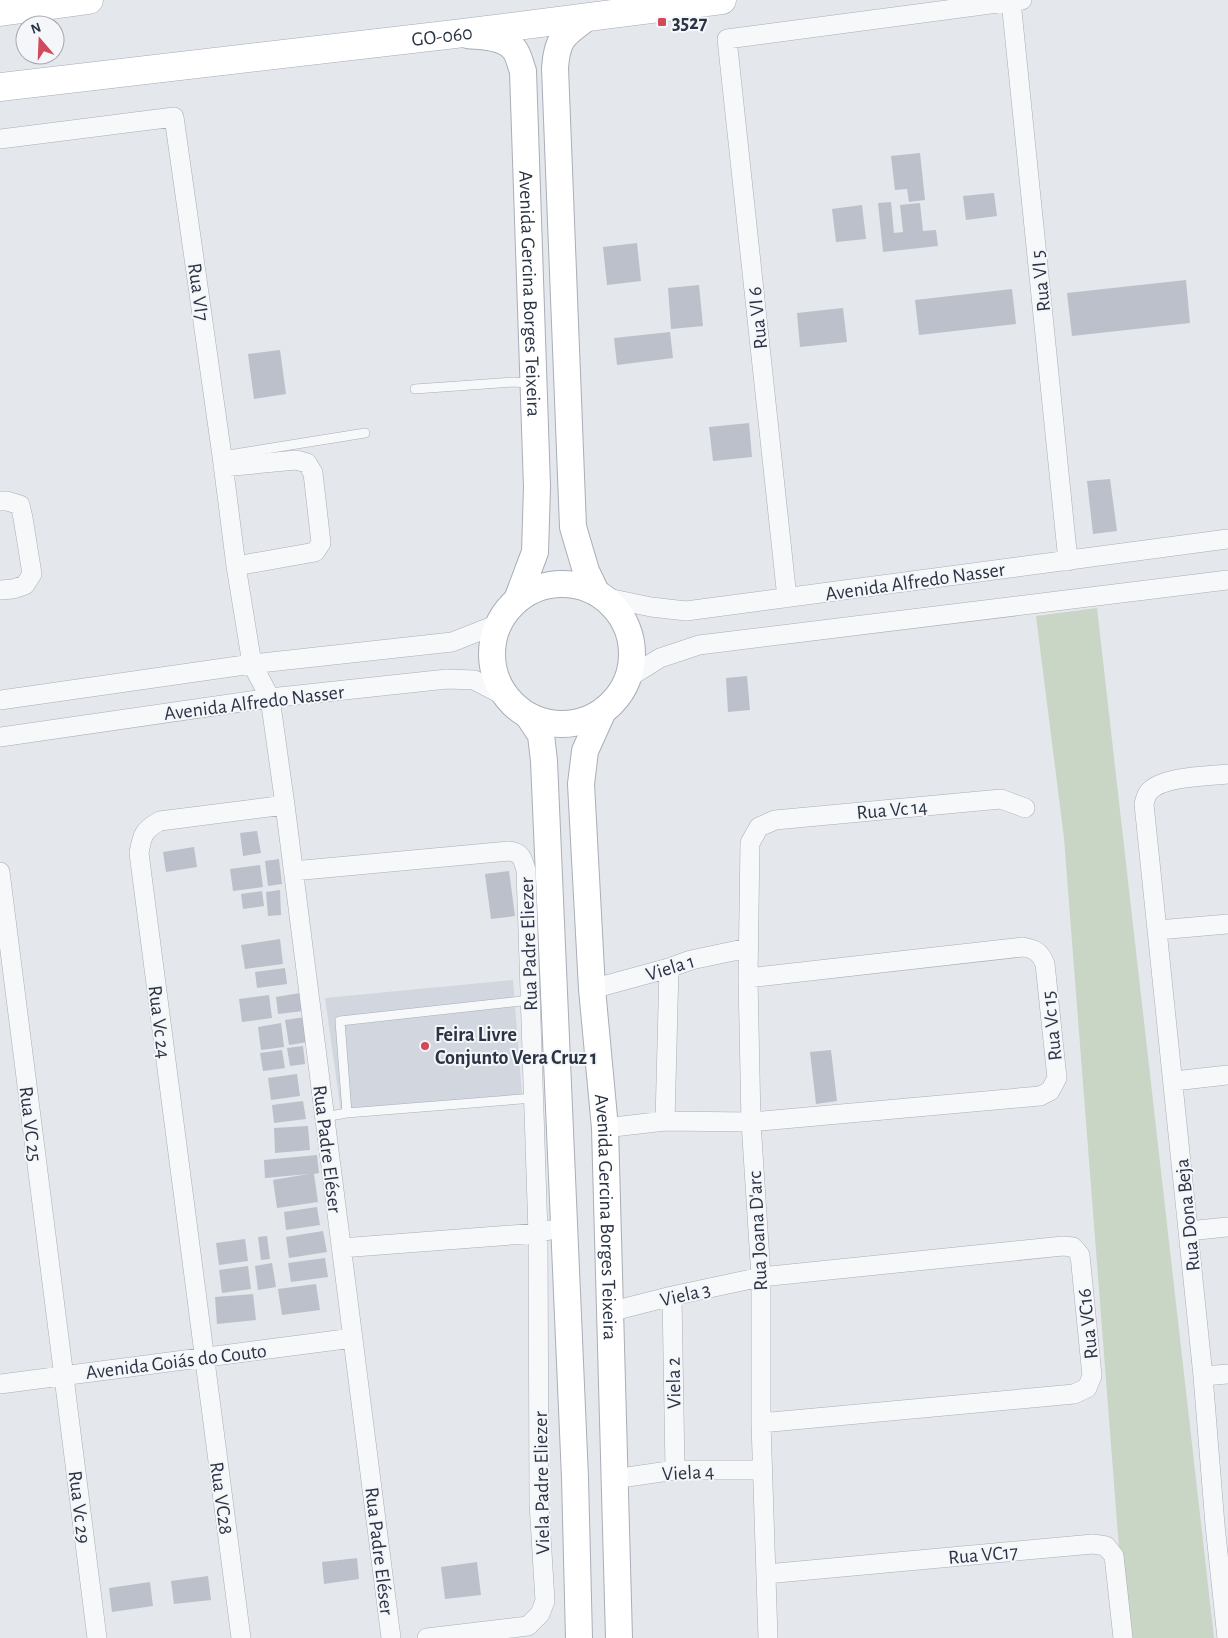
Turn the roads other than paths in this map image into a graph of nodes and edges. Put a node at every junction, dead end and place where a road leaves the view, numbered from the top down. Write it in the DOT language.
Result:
graph roads {
  1 [pos="89,0"];
  2 [pos="722,0"];
  3 [pos="1017,1"];
  4 [pos="0,12"];
  5 [pos="588,16"];
  6 [pos="455,34"];
  7 [pos="0,87"];
  8 [pos="0,139"];
  9 [pos="534,383"];
  10 [pos="414,389"];
  11 [pos="365,434"];
  12 [pos="223,462"];
  13 [pos="0,501"];
  14 [pos="1228,540"];
  15 [pos="1068,561"];
  16 [pos="236,566"];
  17 [pos="1228,580"];
  18 [pos="0,590"];
  19 [pos="600,595"];
  20 [pos="788,598"];
  21 [pos="517,600"];
  22 [pos="498,624"];
  23 [pos="252,664"];
  24 [pos="628,678"];
  25 [pos="505,696"];
  26 [pos="270,698"];
  27 [pos="0,700"];
  28 [pos="603,711"];
  29 [pos="529,717"];
  30 [pos="0,737"];
  31 [pos="1228,774"];
  32 [pos="285,805"];
  33 [pos="1025,808"];
  34 [pos="759,827"];
  35 [pos="293,871"];
  36 [pos="0,872"];
  37 [pos="1228,924"];
  38 [pos="1158,930"];
  39 [pos="748,948"];
  40 [pos="669,968"];
  41 [pos="748,978"];
  42 [pos="592,990"];
  43 [pos="530,1000"];
  44 [pos="1228,1075"];
  45 [pos="1174,1081"];
  46 [pos="534,1098"];
  47 [pos="347,1113"];
  48 [pos="324,1117"];
  49 [pos="664,1120"];
  50 [pos="751,1122"];
  51 [pos="605,1128"];
  52 [pos="564,1226"];
  53 [pos="1228,1227"];
  54 [pos="1188,1231"];
  55 [pos="538,1233"];
  56 [pos="341,1248"];
  57 [pos="760,1277"];
  58 [pos="672,1296"];
  59 [pos="609,1312"];
  60 [pos="353,1338"];
  61 [pos="203,1357"];
  62 [pos="1228,1374"];
  63 [pos="63,1376"];
  64 [pos="1203,1376"];
  65 [pos="0,1384"];
  66 [pos="761,1423"];
  67 [pos="675,1470"];
  68 [pos="762,1470"];
  69 [pos="575,1478"];
  70 [pos="614,1479"];
  71 [pos="1222,1524"];
  72 [pos="616,1526"];
  73 [pos="576,1531"];
  74 [pos="766,1574"];
  75 [pos="97,1638"];
  76 [pos="241,1638"];
  77 [pos="391,1638"];
  78 [pos="427,1638"];
  79 [pos="579,1638"];
  80 [pos="619,1638"];
  81 [pos="768,1638"];
  82 [pos="1123,1638"];
  83 [pos="1227,1638"];
  1 -- 4 [label="main road"];
  2 -- 5 [label="main road, GO-060 / GO-060"];
  3 -- 15 [label="street, Rua VI 5"];
  3 -- 20 [label="street, Rua VI 6"];
  5 -- 6 [label="main road, GO-060 / GO-060"];
  5 -- 19 [label="main road, Avenida Gercina Borges Teixeira"];
  6 -- 7 [label="main road, GO-060 / GO-060"];
  6 -- 9 [label="main road, Avenida Gercina Borges Teixeira"];
  8 -- 12 [label="street, Rua VI7"];
  9 -- 10 [label="lane"];
  9 -- 21 [label="main road, Avenida Gercina Borges Teixeira"];
  11 -- 12 [label="lane"];
  12 -- 16 [label="street, Rua VI7"];
  12 -- 16 [label="street"];
  13 -- 18 [label="street"];
  14 -- 15 [label="street, Avenida Alfredo Nasser"];
  15 -- 20 [label="street, Avenida Alfredo Nasser"];
  16 -- 23 [label="street, Rua VI7"];
  17 -- 24 [label="street, Avenida Alfredo Nasser"];
  19 -- 20 [label="street, Avenida Alfredo Nasser"];
  19 -- 21 [label="main road"];
  19 -- 24 [label="main road"];
  21 -- 22 [label="main road"];
  22 -- 23 [label="street, Avenida Alfredo Nasser"];
  22 -- 25 [label="main road"];
  23 -- 26 [label="street, Rua Padre Eléser"];
  23 -- 27 [label="street, Avenida Alfredo Nasser"];
  24 -- 28 [label="main road"];
  25 -- 26 [label="street, Avenida Alfredo Nasser"];
  25 -- 29 [label="main road"];
  26 -- 30 [label="street, Avenida Alfredo Nasser"];
  26 -- 32 [label="street, Rua Padre Eléser"];
  28 -- 29 [label="main road"];
  28 -- 42 [label="main road, Avenida Gercina Borges Teixeira"];
  29 -- 52 [label="main road, Avenida Gercina Borges Teixeira"];
  31 -- 38 [label="street, Rua Dona Beja"];
  32 -- 35 [label="street, Rua Padre Eléser"];
  32 -- 61 [label="street, Rua Vc 24"];
  33 -- 34 [label="street, Rua Vc 14"];
  34 -- 39 [label="street, Rua Joana D'arc"];
  35 -- 43 [label="street, Rua Padre Eliezer"];
  35 -- 48 [label="street, Rua Padre Eléser"];
  36 -- 63 [label="street, Rua VC 25"];
  37 -- 38 [label="street"];
  38 -- 45 [label="street, Rua Dona Beja"];
  39 -- 40 [label="street, Viela 1"];
  39 -- 41 [label="street, Rua Joana D'arc"];
  40 -- 42 [label="street, Viela 1"];
  40 -- 49 [label="street"];
  41 -- 50 [label="street, Rua Joana D'arc"];
  41 -- 50 [label="street, Rua Vc 15"];
  42 -- 51 [label="main road, Avenida Gercina Borges Teixeira"];
  43 -- 46 [label="street, Rua Padre Eliezer"];
  43 -- 47 [label="lane"];
  44 -- 45 [label="street"];
  45 -- 54 [label="street, Rua Dona Beja"];
  46 -- 47 [label="lane"];
  46 -- 55 [label="street, Rua Padre Eliezer"];
  47 -- 48 [label="lane"];
  48 -- 56 [label="street, Rua Padre Eléser"];
  49 -- 50 [label="street"];
  49 -- 51 [label="street"];
  50 -- 57 [label="street, Rua Joana D'arc"];
  51 -- 59 [label="main road, Avenida Gercina Borges Teixeira"];
  52 -- 55 [label="street"];
  52 -- 69 [label="main road, Avenida Gercina Borges Teixeira"];
  53 -- 54 [label="street"];
  54 -- 64 [label="street, Rua Dona Beja"];
  55 -- 56 [label="street"];
  55 -- 78 [label="street, Viela Padre Eliezer"];
  56 -- 60 [label="street, Rua Padre Eléser"];
  57 -- 58 [label="street, Viela 3"];
  57 -- 66 [label="street, Rua Joana D'arc"];
  57 -- 66 [label="street, Rua VC16"];
  58 -- 59 [label="street, Viela 3"];
  58 -- 67 [label="street, Viela 2"];
  59 -- 70 [label="main road, Avenida Gercina Borges Teixeira"];
  60 -- 61 [label="street, Avenida Goiás do Couto"];
  60 -- 77 [label="street, Rua Padre Eléser"];
  61 -- 63 [label="street, Avenida Goiás do Couto"];
  61 -- 76 [label="street, Rua VC28"];
  62 -- 64 [label="street"];
  63 -- 65 [label="street, Avenida Goiás do Couto"];
  63 -- 75 [label="street, Rua Vc 29"];
  64 -- 71 [label="street, Rua Dona Beja"];
  66 -- 68 [label="street, Rua Joana D'arc"];
  67 -- 68 [label="street, Viela 4"];
  67 -- 70 [label="street, Viela 4"];
  68 -- 74 [label="street, Rua Joana D'arc"];
  69 -- 70 [label="main road"];
  69 -- 73 [label="main road, Avenida Gercina Borges Teixeira"];
  70 -- 72 [label="main road, Avenida Gercina Borges Teixeira"];
  71 -- 83 [label="street, Rua Dona Beja"];
  72 -- 73 [label="main road"];
  72 -- 80 [label="main road, Avenida Gercina Borges Teixeira"];
  73 -- 79 [label="main road, Avenida Gercina Borges Teixeira"];
  74 -- 81 [label="street, Rua Joana D'arc"];
  74 -- 82 [label="street, Rua VC17"];
}
